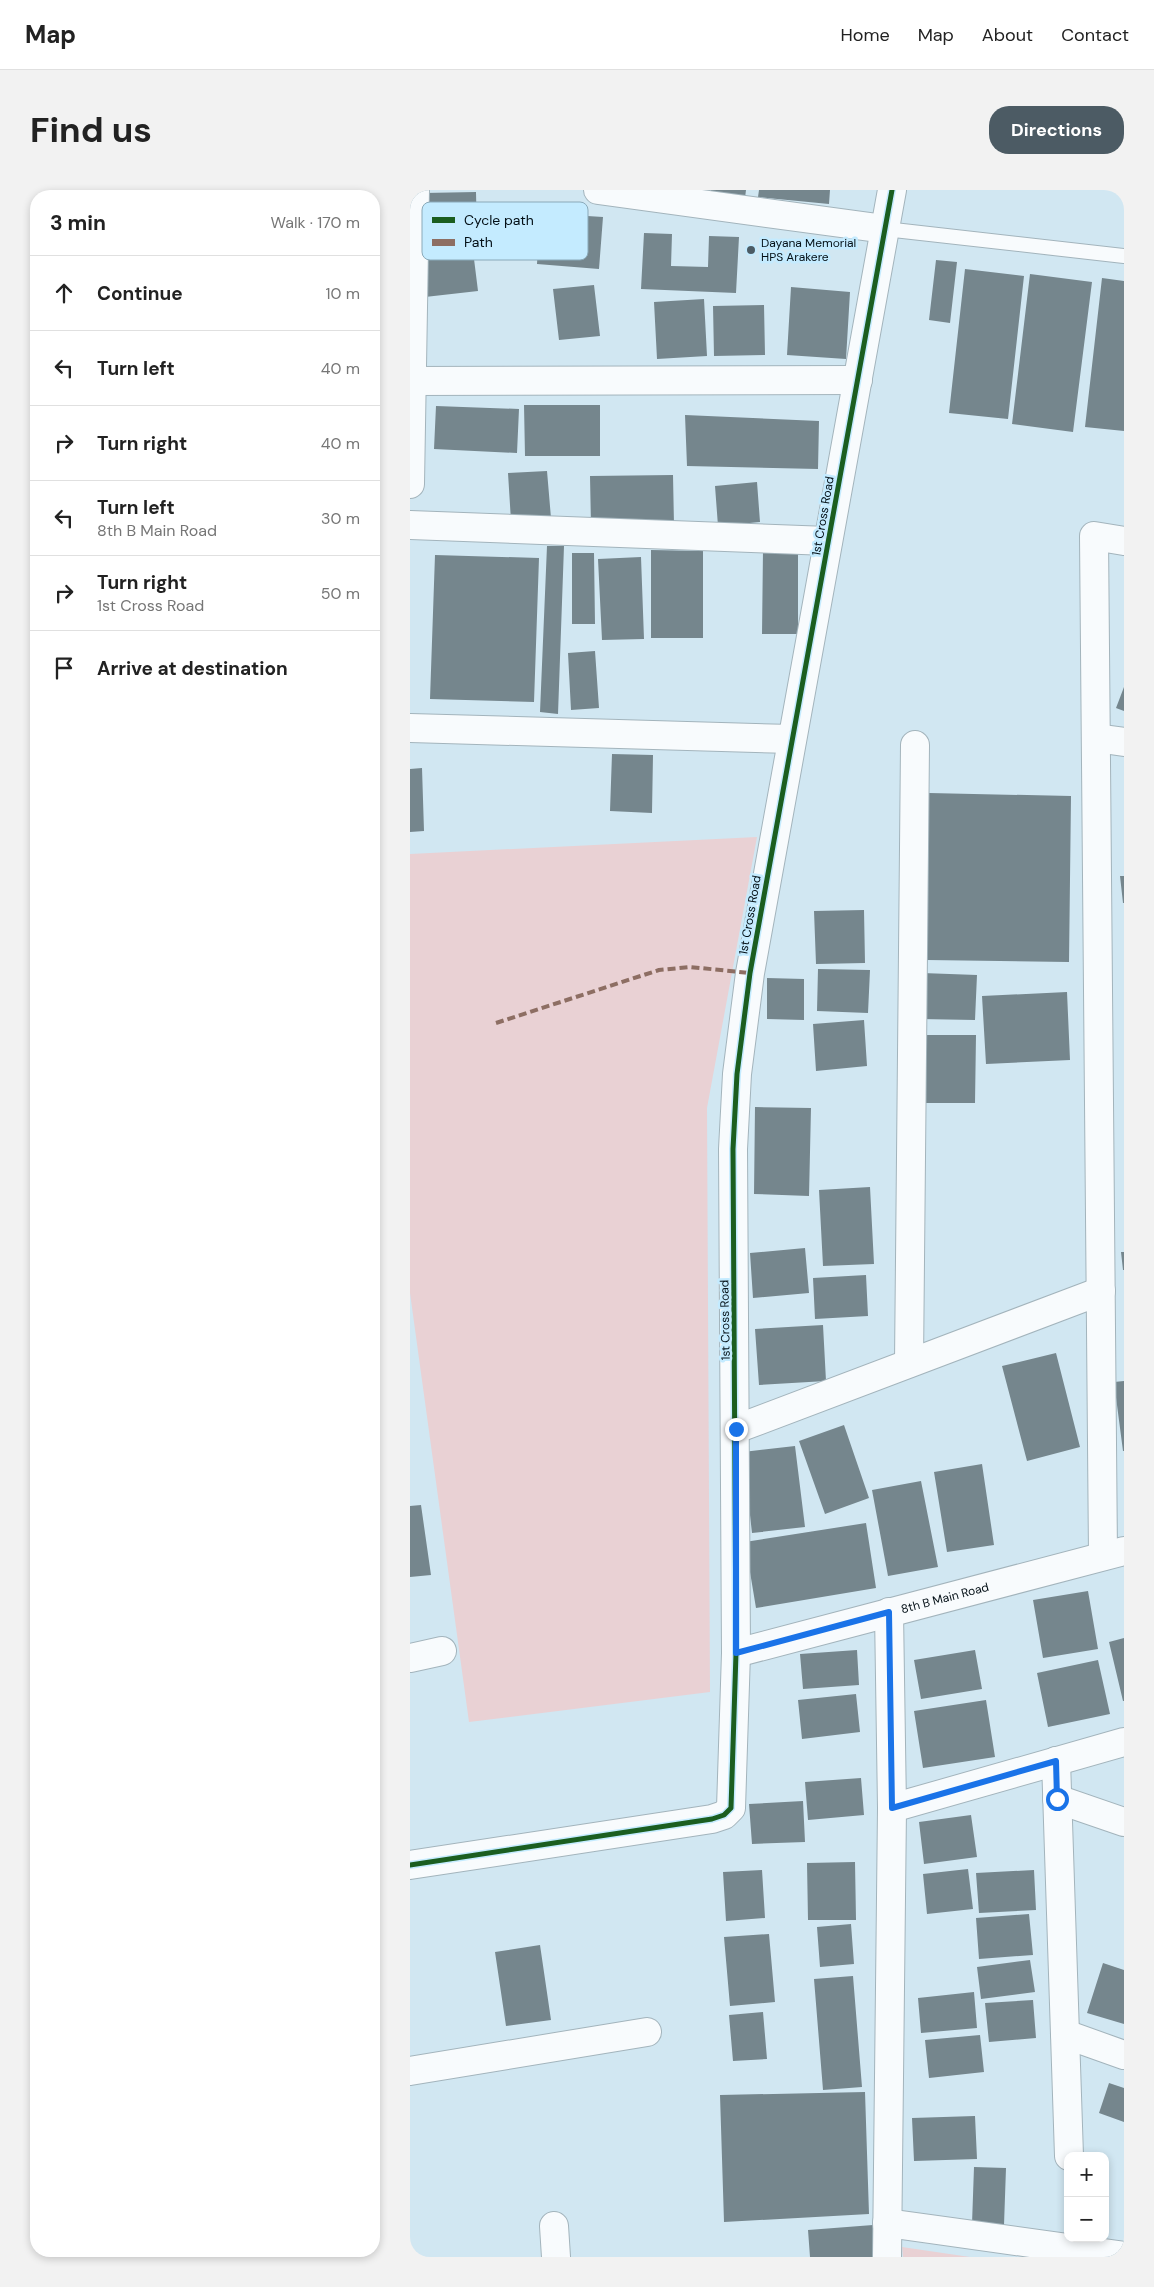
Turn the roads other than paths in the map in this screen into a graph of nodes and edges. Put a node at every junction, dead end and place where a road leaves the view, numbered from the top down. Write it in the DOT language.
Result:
graph roads {
  1 [pos="415,190"];
  2 [pos="598,190"];
  3 [pos="892,190"];
  4 [pos="885,229"];
  5 [pos="412,249"];
  6 [pos="1124,256"];
  7 [pos="858,380"];
  8 [pos="411,382"];
  9 [pos="410,484"];
  10 [pos="410,525"];
  11 [pos="828,541"];
  12 [pos="1124,541"];
  13 [pos="410,728"];
  14 [pos="1096,738"];
  15 [pos="792,739"];
  16 [pos="1124,742"];
  17 [pos="915,745"];
  18 [pos="1101,1291"];
  19 [pos="909,1363"];
  20 [pos="736,1429"];
  21 [pos="1114,1553"];
  22 [pos="889,1612"];
  23 [pos="442,1651"];
  24 [pos="736,1653"];
  25 [pos="410,1658"];
  26 [pos="1124,1742"];
  27 [pos="1056,1761"];
  28 [pos="1057,1799"];
  29 [pos="892,1808"];
  30 [pos="1124,1822"];
  31 [pos="410,1865"];
  32 [pos="647,2032"];
  33 [pos="1065,2034"];
  34 [pos="1124,2055"];
  35 [pos="410,2071"];
  36 [pos="1069,2152"];
  37 [pos="887,2223"];
  38 [pos="554,2226"];
  39 [pos="1124,2256"];
  40 [pos="556,2257"];
  41 [pos="886,2257"];
  1 -- 5 [label="street"];
  2 -- 4 [label="street"];
  3 -- 4 [label="street, 1st Cross Road"];
  4 -- 6 [label="lane"];
  4 -- 7 [label="street, 1st Cross Road"];
  5 -- 8 [label="street"];
  7 -- 8 [label="street"];
  7 -- 11 [label="street, 1st Cross Road"];
  8 -- 9 [label="street"];
  10 -- 11 [label="street"];
  11 -- 15 [label="street, 1st Cross Road"];
  12 -- 14 [label="street"];
  13 -- 15 [label="street"];
  14 -- 16 [label="street"];
  14 -- 18 [label="street"];
  15 -- 20 [label="street, 1st Cross Road"];
  17 -- 19 [label="street"];
  18 -- 19 [label="street"];
  18 -- 21 [label="street"];
  19 -- 20 [label="street"];
  20 -- 24 [label="street, 1st Cross Road"];
  21 -- 22 [label="street, 8th B Main Road"];
  22 -- 24 [label="street, 8th B Main Road"];
  22 -- 29 [label="street"];
  23 -- 25 [label="street"];
  24 -- 31 [label="street, 1st Cross Road"];
  26 -- 27 [label="street"];
  27 -- 28 [label="street"];
  27 -- 29 [label="street"];
  28 -- 30 [label="street"];
  28 -- 33 [label="street"];
  29 -- 37 [label="street"];
  32 -- 35 [label="street"];
  33 -- 34 [label="street"];
  33 -- 36 [label="street"];
  37 -- 39 [label="street"];
  37 -- 41 [label="street"];
  38 -- 40 [label="street"];
}
